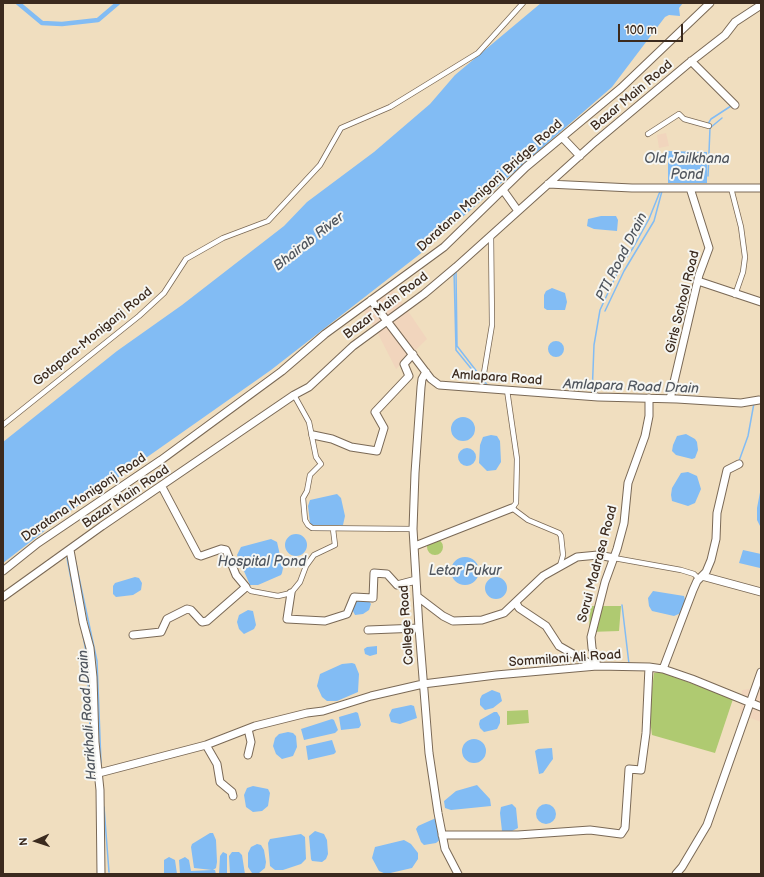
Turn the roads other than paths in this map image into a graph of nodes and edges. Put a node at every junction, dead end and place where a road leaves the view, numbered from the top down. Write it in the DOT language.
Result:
graph roads {
  1 [pos="523,3"];
  2 [pos="710,3"];
  3 [pos="761,5"];
  4 [pos="691,61"];
  5 [pos="735,104"];
  6 [pos="709,126"];
  7 [pos="648,134"];
  8 [pos="562,137"];
  9 [pos="580,156"];
  10 [pos="548,184"];
  11 [pos="690,188"];
  12 [pos="730,188"];
  13 [pos="761,188"];
  14 [pos="503,190"];
  15 [pos="518,211"];
  16 [pos="491,235"];
  17 [pos="698,281"];
  18 [pos="735,295"];
  19 [pos="371,300"];
  20 [pos="761,302"];
  21 [pos="386,322"];
  22 [pos="413,354"];
  23 [pos="426,372"];
  24 [pos="483,379"];
  25 [pos="507,390"];
  26 [pos="294,395"];
  27 [pos="649,398"];
  28 [pos="670,399"];
  29 [pos="759,400"];
  30 [pos="3,425"];
  31 [pos="313,435"];
  32 [pos="161,460"];
  33 [pos="739,464"];
  34 [pos="162,487"];
  35 [pos="512,508"];
  36 [pos="334,529"];
  37 [pos="413,529"];
  38 [pos="415,546"];
  39 [pos="70,550"];
  40 [pos="614,558"];
  41 [pos="560,566"];
  42 [pos="3,571"];
  43 [pos="701,578"];
  44 [pos="416,580"];
  45 [pos="246,587"];
  46 [pos="761,592"];
  47 [pos="291,593"];
  48 [pos="3,598"];
  49 [pos="418,598"];
  50 [pos="516,603"];
  51 [pos="419,628"];
  52 [pos="368,630"];
  53 [pos="133,635"];
  54 [pos="595,666"];
  55 [pos="649,667"];
  56 [pos="663,669"];
  57 [pos="761,672"];
  58 [pos="423,684"];
  59 [pos="751,702"];
  60 [pos="761,708"];
  61 [pos="248,729"];
  62 [pos="206,745"];
  63 [pos="248,755"];
  64 [pos="99,773"];
  65 [pos="233,796"];
  66 [pos="442,835"];
  67 [pos="101,874"];
  68 [pos="458,874"];
  69 [pos="676,874"];
  1 -- 30 [label="street, Gotapara-Moniganj Road"];
  2 -- 8 [label="street, Doratana Monigonj Bridge Road"];
  3 -- 4 [label="street, Bazar Main Road"];
  4 -- 5 [label="street"];
  4 -- 9 [label="street, Bazar Main Road"];
  6 -- 7 [label="street"];
  8 -- 9 [label="street"];
  8 -- 14 [label="street, Doratana Monigonj Bridge Road"];
  9 -- 10 [label="street, Bazar Main Road"];
  10 -- 11 [label="street"];
  10 -- 15 [label="street, Bazar Main Road"];
  11 -- 12 [label="street"];
  11 -- 17 [label="street, Girls School Road"];
  12 -- 13 [label="street"];
  12 -- 18 [label="street"];
  14 -- 15 [label="street"];
  14 -- 19 [label="street, Doratana Monigonj Bridge Road"];
  15 -- 16 [label="street, Bazar Main Road"];
  16 -- 21 [label="street, Bazar Main Road"];
  16 -- 24 [label="street"];
  17 -- 18 [label="street"];
  17 -- 28 [label="street, Girls School Road"];
  18 -- 20 [label="street"];
  19 -- 21 [label="street, Amlapara Road"];
  19 -- 32 [label="street, Doratana Monigonj Bridge Road"];
  21 -- 22 [label="street, Amlapara Road"];
  21 -- 26 [label="street, Bazar Main Road"];
  22 -- 23 [label="street, Amlapara Road"];
  22 -- 31 [label="street"];
  23 -- 25 [label="street, Amlapara Road"];
  23 -- 37 [label="street, College Road"];
  25 -- 27 [label="street, Amlapara Road"];
  25 -- 35 [label="street"];
  26 -- 31 [label="street"];
  26 -- 34 [label="street, Bazar Main Road"];
  27 -- 28 [label="street, Amlapara Road"];
  27 -- 40 [label="street, Sorui Madrasa Road"];
  28 -- 29 [label="street, Amlapara Road"];
  31 -- 36 [label="street"];
  32 -- 42 [label="street, Doratana Monigonj Road"];
  33 -- 43 [label="street"];
  34 -- 39 [label="street, Bazar Main Road"];
  34 -- 45 [label="street"];
  35 -- 38 [label="street"];
  35 -- 41 [label="street"];
  36 -- 37 [label="street"];
  36 -- 47 [label="street"];
  37 -- 38 [label="street, College Road"];
  38 -- 44 [label="street, College Road"];
  39 -- 48 [label="street, Bazar Main Road"];
  39 -- 64 [label="street"];
  40 -- 41 [label="street"];
  40 -- 43 [label="street"];
  40 -- 54 [label="street, Sorui Madrasa Road"];
  41 -- 50 [label="street"];
  43 -- 46 [label="street"];
  43 -- 56 [label="street"];
  44 -- 47 [label="street"];
  44 -- 49 [label="street, College Road"];
  45 -- 47 [label="street"];
  45 -- 53 [label="street"];
  49 -- 50 [label="street"];
  49 -- 51 [label="street, College Road"];
  50 -- 54 [label="street"];
  51 -- 52 [label="street"];
  51 -- 58 [label="street, College Road"];
  54 -- 55 [label="street, Sommiloni Ali Road"];
  54 -- 58 [label="street, Sommiloni Ali Road"];
  55 -- 56 [label="street, Sommiloni Ali Road"];
  55 -- 66 [label="street"];
  56 -- 59 [label="street, Sommiloni Ali Road"];
  57 -- 59 [label="street"];
  58 -- 61 [label="street, Sommiloni Ali Road"];
  58 -- 66 [label="street, College Road"];
  59 -- 60 [label="street, Sommiloni Ali Road"];
  59 -- 69 [label="street"];
  61 -- 62 [label="street, Sommiloni Ali Road"];
  61 -- 63 [label="street"];
  62 -- 64 [label="street, Sommiloni Ali Road"];
  62 -- 65 [label="street"];
  64 -- 67 [label="street"];
  66 -- 68 [label="street, College Road"];
}
